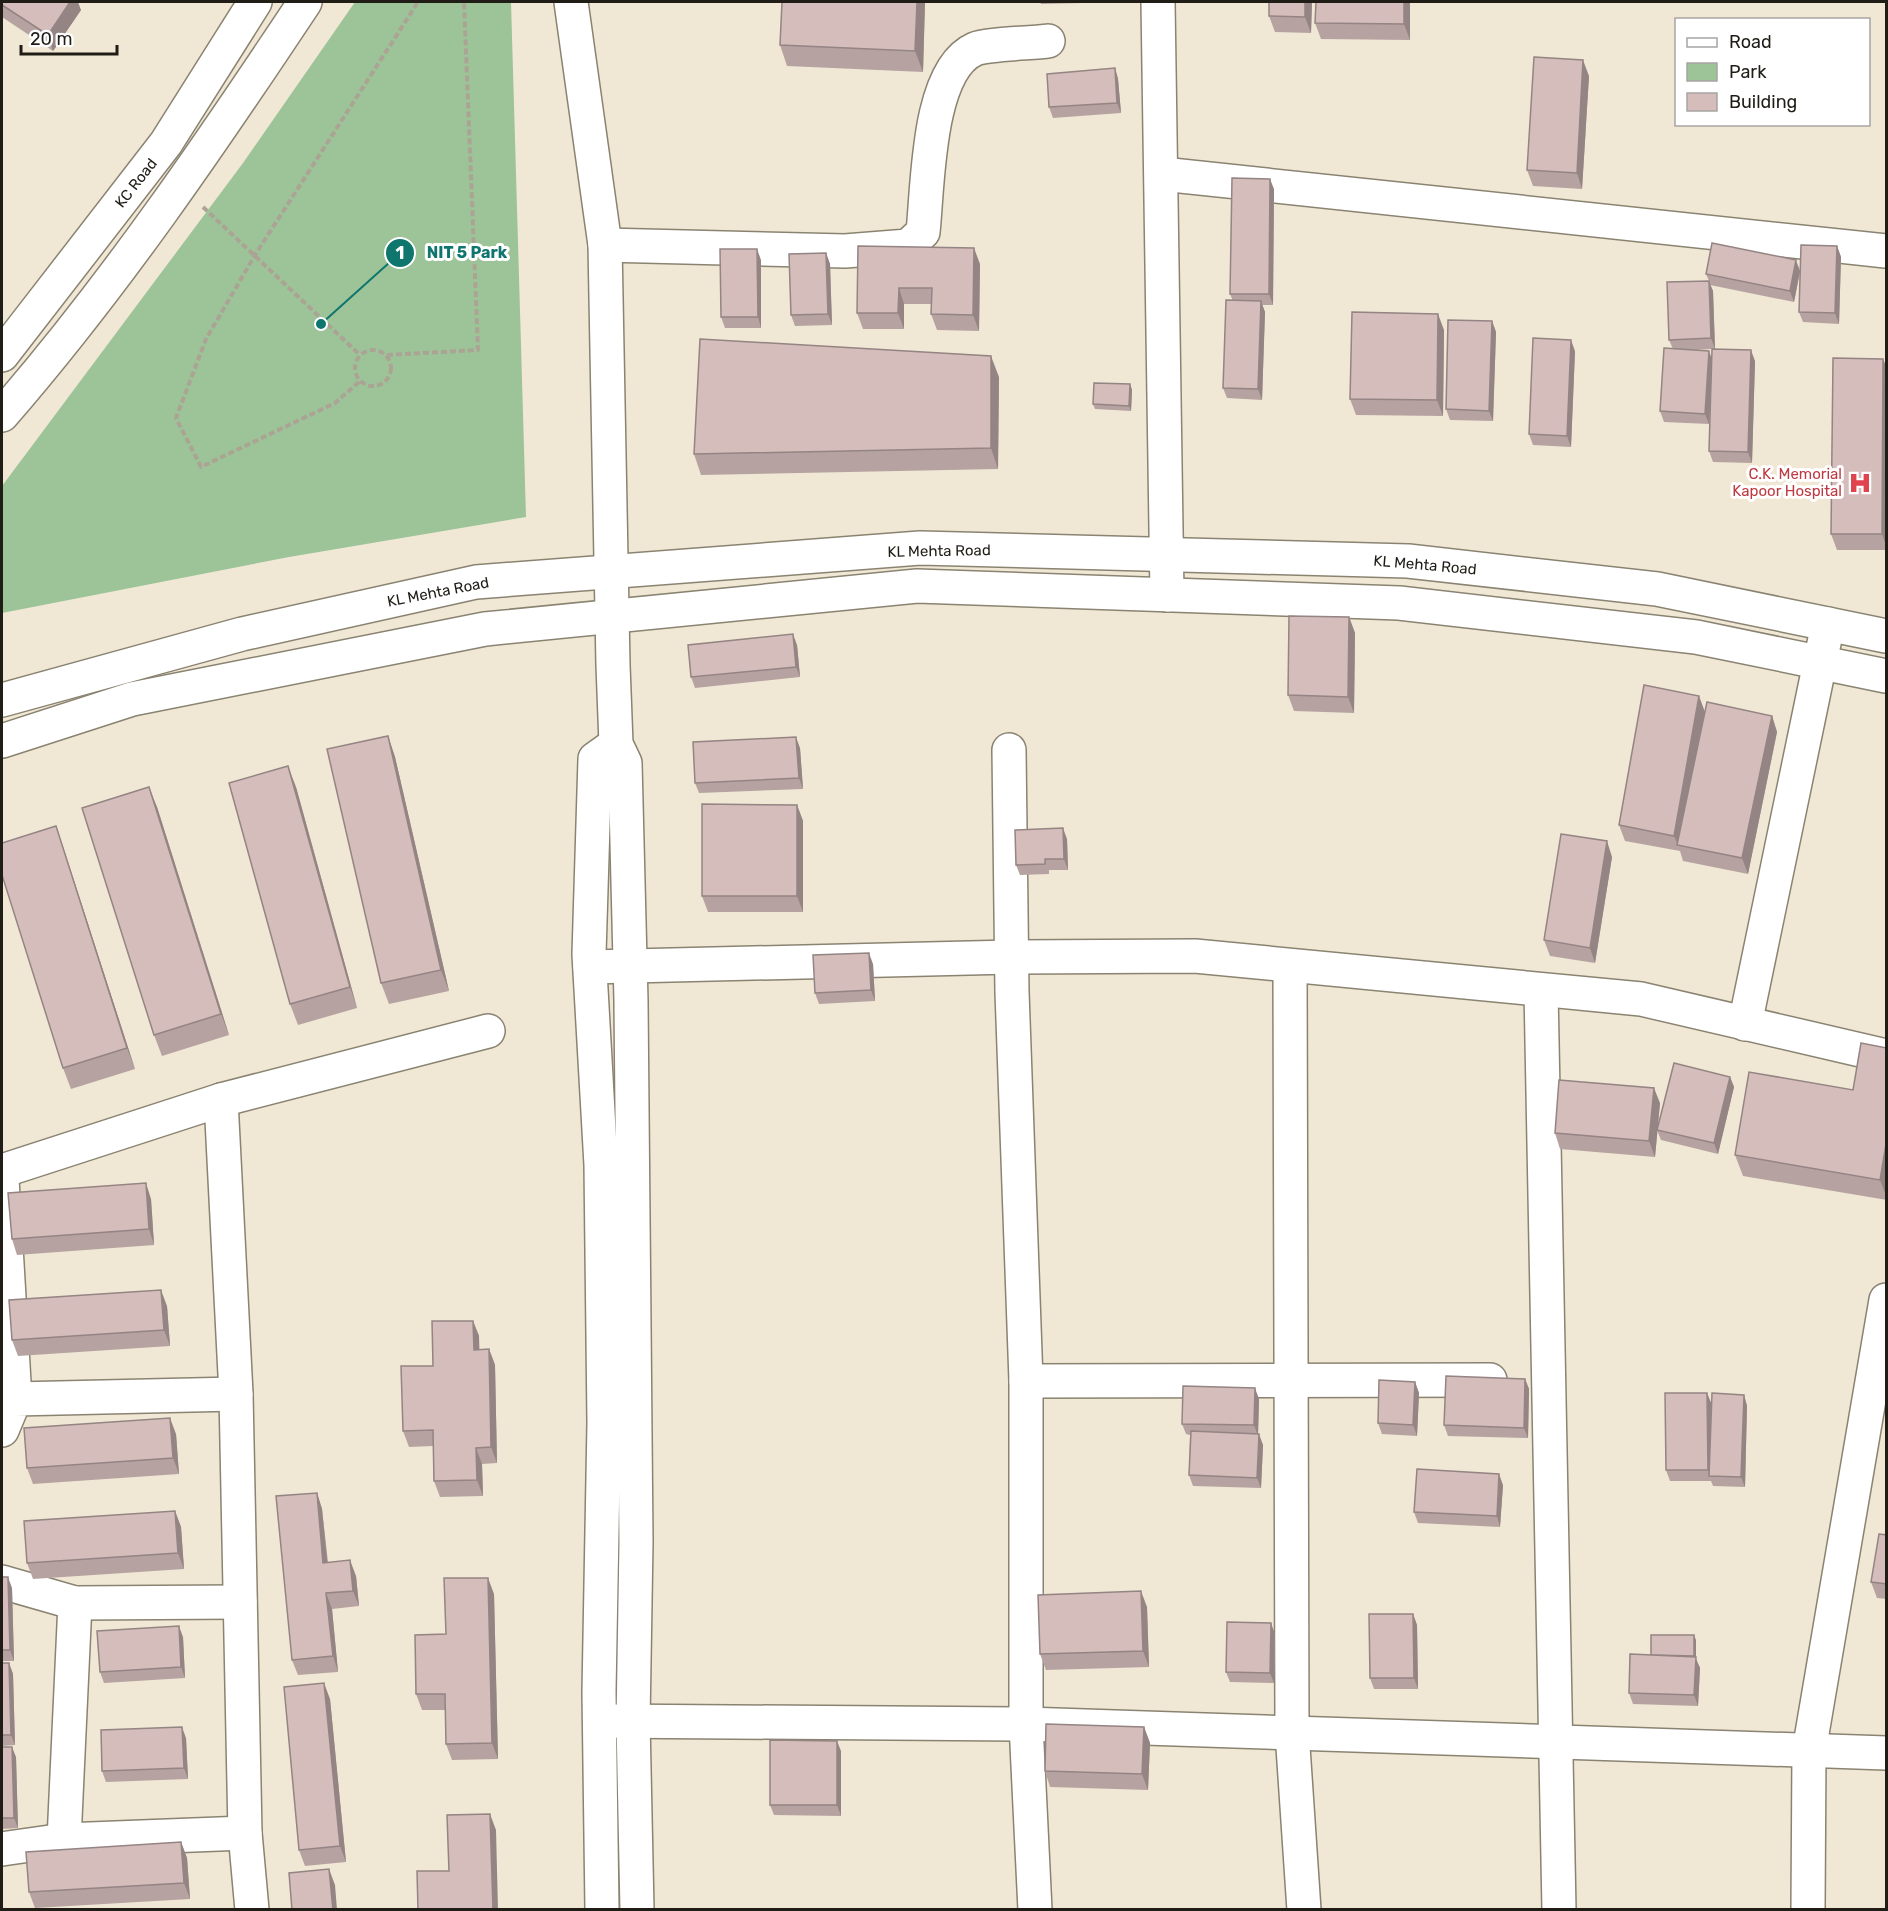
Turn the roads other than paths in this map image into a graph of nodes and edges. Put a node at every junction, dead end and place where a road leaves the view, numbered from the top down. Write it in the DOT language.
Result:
graph roads {
  1 [pos="255,2"];
  2 [pos="305,2"];
  3 [pos="571,2"];
  4 [pos="1158,2"];
  5 [pos="1048,41"];
  6 [pos="1162,174"];
  7 [pos="605,245"];
  8 [pos="1887,251"];
  9 [pos="2,355"];
  10 [pos="2,416"];
  11 [pos="1166,555"];
  12 [pos="611,572"];
  13 [pos="1167,595"];
  14 [pos="611,616"];
  15 [pos="1828,624"];
  16 [pos="1887,636"];
  17 [pos="1820,662"];
  18 [pos="1887,676"];
  19 [pos="2,700"];
  20 [pos="2,741"];
  21 [pos="616,744"];
  22 [pos="1009,750"];
  23 [pos="1011,957"];
  24 [pos="629,966"];
  25 [pos="1290,966"];
  26 [pos="590,968"];
  27 [pos="1541,990"];
  28 [pos="1745,1024"];
  29 [pos="488,1031"];
  30 [pos="1887,1056"];
  31 [pos="221,1100"];
  32 [pos="2,1171"];
  33 [pos="2,1179"];
  34 [pos="1887,1300"];
  35 [pos="1291,1380"];
  36 [pos="1549,1380"];
  37 [pos="1026,1381"];
  38 [pos="236,1394"];
  39 [pos="15,1399"];
  40 [pos="2,1430"];
  41 [pos="1874,1443"];
  42 [pos="2,1582"];
  43 [pos="240,1602"];
  44 [pos="75,1604"];
  45 [pos="599,1721"];
  46 [pos="633,1721"];
  47 [pos="1026,1724"];
  48 [pos="1292,1731"];
  49 [pos="1556,1742"];
  50 [pos="1809,1751"];
  51 [pos="1887,1753"];
  52 [pos="245,1833"];
  53 [pos="64,1840"];
  54 [pos="2,1849"];
  55 [pos="252,1910"];
  56 [pos="602,1910"];
  57 [pos="637,1910"];
  58 [pos="1035,1910"];
  59 [pos="1304,1910"];
  60 [pos="1558,1910"];
  61 [pos="1808,1910"];
  1 -- 9 [label="street, KC Road"];
  2 -- 10 [label="street"];
  3 -- 7 [label="street"];
  4 -- 6 [label="street"];
  5 -- 7 [label="street"];
  6 -- 8 [label="street"];
  6 -- 11 [label="street"];
  7 -- 12 [label="street"];
  11 -- 12 [label="street, KL Mehta Road"];
  11 -- 13 [label="street"];
  11 -- 15 [label="street, KL Mehta Road"];
  12 -- 14 [label="street"];
  12 -- 19 [label="street, KL Mehta Road"];
  13 -- 14 [label="street"];
  13 -- 17 [label="street"];
  14 -- 20 [label="street"];
  14 -- 21 [label="street"];
  15 -- 16 [label="street, KL Mehta Road"];
  15 -- 17 [label="street"];
  17 -- 18 [label="street"];
  17 -- 28 [label="street"];
  21 -- 24 [label="street"];
  21 -- 26 [label="street"];
  22 -- 23 [label="street"];
  23 -- 24 [label="street"];
  23 -- 25 [label="street"];
  23 -- 37 [label="street"];
  24 -- 26 [label="street"];
  24 -- 46 [label="street"];
  25 -- 27 [label="street"];
  25 -- 35 [label="street"];
  26 -- 45 [label="street"];
  27 -- 28 [label="street"];
  27 -- 36 [label="street"];
  28 -- 30 [label="street"];
  29 -- 31 [label="street"];
  31 -- 32 [label="street"];
  31 -- 38 [label="street"];
  33 -- 39 [label="street"];
  34 -- 41 [label="street"];
  35 -- 36 [label="street"];
  35 -- 37 [label="street"];
  35 -- 48 [label="street"];
  36 -- 49 [label="street"];
  37 -- 47 [label="street"];
  38 -- 39 [label="street"];
  38 -- 43 [label="street"];
  39 -- 40 [label="street"];
  41 -- 50 [label="street"];
  42 -- 44 [label="street"];
  43 -- 44 [label="street"];
  43 -- 52 [label="street"];
  44 -- 53 [label="street"];
  45 -- 46 [label="street"];
  45 -- 56 [label="street"];
  46 -- 47 [label="street"];
  46 -- 57 [label="street"];
  47 -- 48 [label="street"];
  47 -- 58 [label="street"];
  48 -- 49 [label="street"];
  48 -- 59 [label="street"];
  49 -- 50 [label="street"];
  49 -- 60 [label="street"];
  50 -- 51 [label="street"];
  50 -- 61 [label="street"];
  52 -- 53 [label="street"];
  52 -- 55 [label="street"];
  53 -- 54 [label="street"];
}
